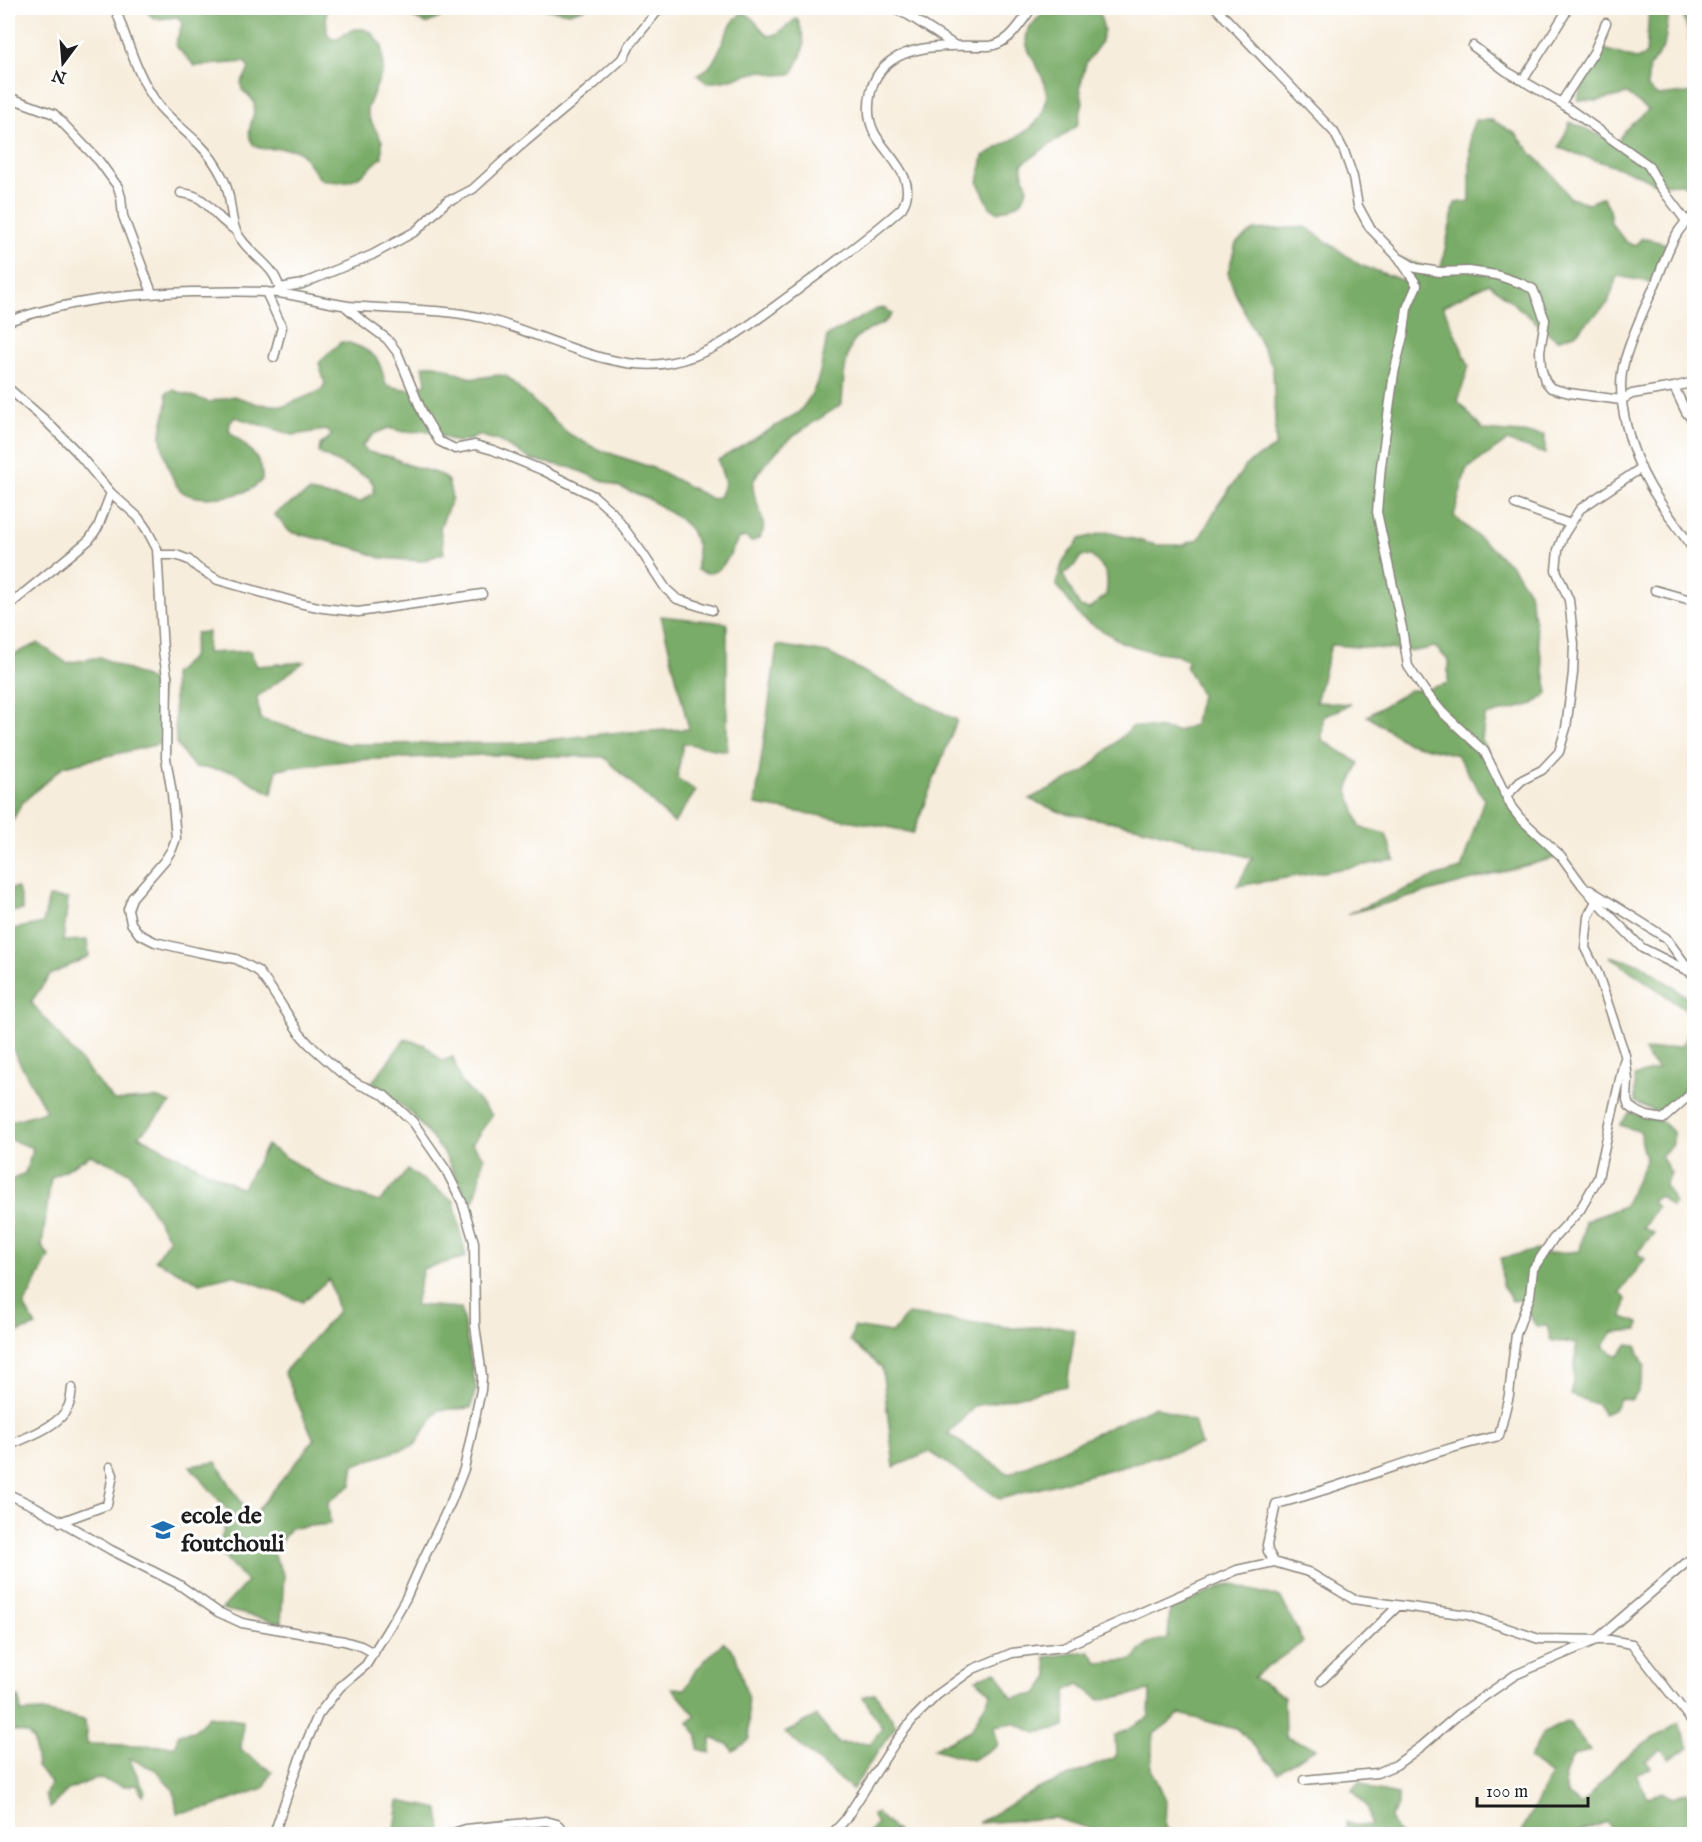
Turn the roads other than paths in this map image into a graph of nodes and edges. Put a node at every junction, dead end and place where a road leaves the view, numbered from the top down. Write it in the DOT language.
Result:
graph roads {
  1 [pos="115,8"];
  2 [pos="660,8"];
  3 [pos="891,8"];
  4 [pos="1032,8"];
  5 [pos="1216,8"];
  6 [pos="1565,14"];
  7 [pos="1606,23"];
  8 [pos="956,46"];
  9 [pos="1473,46"];
  10 [pos="1523,80"];
  11 [pos="8,97"];
  12 [pos="1561,103"];
  13 [pos="181,193"];
  14 [pos="1690,218"];
  15 [pos="236,231"];
  16 [pos="1399,258"];
  17 [pos="280,291"];
  18 [pos="266,292"];
  19 [pos="152,293"];
  20 [pos="344,305"];
  21 [pos="8,321"];
  22 [pos="274,357"];
  23 [pos="1695,382"];
  24 [pos="1674,387"];
  25 [pos="8,388"];
  26 [pos="1621,400"];
  27 [pos="1695,422"];
  28 [pos="1641,468"];
  29 [pos="111,493"];
  30 [pos="1515,504"];
  31 [pos="1570,524"];
  32 [pos="1695,551"];
  33 [pos="158,555"];
  34 [pos="1655,590"];
  35 [pos="482,594"];
  36 [pos="1695,601"];
  37 [pos="8,606"];
  38 [pos="712,610"];
  39 [pos="1504,793"];
  40 [pos="1582,885"];
  41 [pos="1596,901"];
  42 [pos="1693,974"];
  43 [pos="1625,1055"];
  44 [pos="1695,1091"];
  45 [pos="72,1388"];
  46 [pos="8,1446"];
  47 [pos="110,1467"];
  48 [pos="8,1494"];
  49 [pos="60,1522"];
  50 [pos="1695,1556"];
  51 [pos="1274,1562"];
  52 [pos="1398,1606"];
  53 [pos="1596,1640"];
  54 [pos="374,1653"];
  55 [pos="1321,1682"];
  56 [pos="1695,1724"];
  57 [pos="1304,1780"];
  58 [pos="274,1834"];
  59 [pos="450,1834"];
  60 [pos="568,1834"];
  61 [pos="832,1834"];
  1 -- 15 [label="street"];
  2 -- 17 [label="street"];
  3 -- 8 [label="street"];
  4 -- 8 [label="street"];
  5 -- 16 [label="street"];
  6 -- 10 [label="street"];
  7 -- 12 [label="street"];
  8 -- 20 [label="street"];
  9 -- 10 [label="street"];
  10 -- 12 [label="street"];
  11 -- 19 [label="street"];
  12 -- 14 [label="street"];
  13 -- 15 [label="street"];
  14 -- 26 [label="street"];
  15 -- 17 [label="street"];
  16 -- 26 [label="street"];
  16 -- 39 [label="street"];
  17 -- 18 [label="street"];
  17 -- 20 [label="street"];
  18 -- 19 [label="street"];
  18 -- 22 [label="street"];
  19 -- 21 [label="street"];
  20 -- 38 [label="street"];
  23 -- 24 [label="street"];
  24 -- 26 [label="street"];
  24 -- 27 [label="street"];
  25 -- 29 [label="street"];
  26 -- 28 [label="street"];
  28 -- 31 [label="street"];
  28 -- 32 [label="street"];
  29 -- 33 [label="street"];
  29 -- 37 [label="street"];
  30 -- 31 [label="street"];
  31 -- 39 [label="street"];
  33 -- 35 [label="street"];
  33 -- 54 [label="street"];
  34 -- 36 [label="street"];
  39 -- 40 [label="street"];
  40 -- 41 [label="street"];
  40 -- 42 [label="street"];
  41 -- 42 [label="street"];
  41 -- 43 [label="street"];
  43 -- 44 [label="street"];
  43 -- 51 [label="street"];
  45 -- 46 [label="street"];
  47 -- 49 [label="street"];
  48 -- 49 [label="street"];
  49 -- 54 [label="street"];
  50 -- 53 [label="street"];
  51 -- 52 [label="street"];
  51 -- 61 [label="street"];
  52 -- 53 [label="street"];
  52 -- 55 [label="street"];
  53 -- 56 [label="street"];
  53 -- 57 [label="street"];
  54 -- 58 [label="street"];
  59 -- 60 [label="street"];
}
